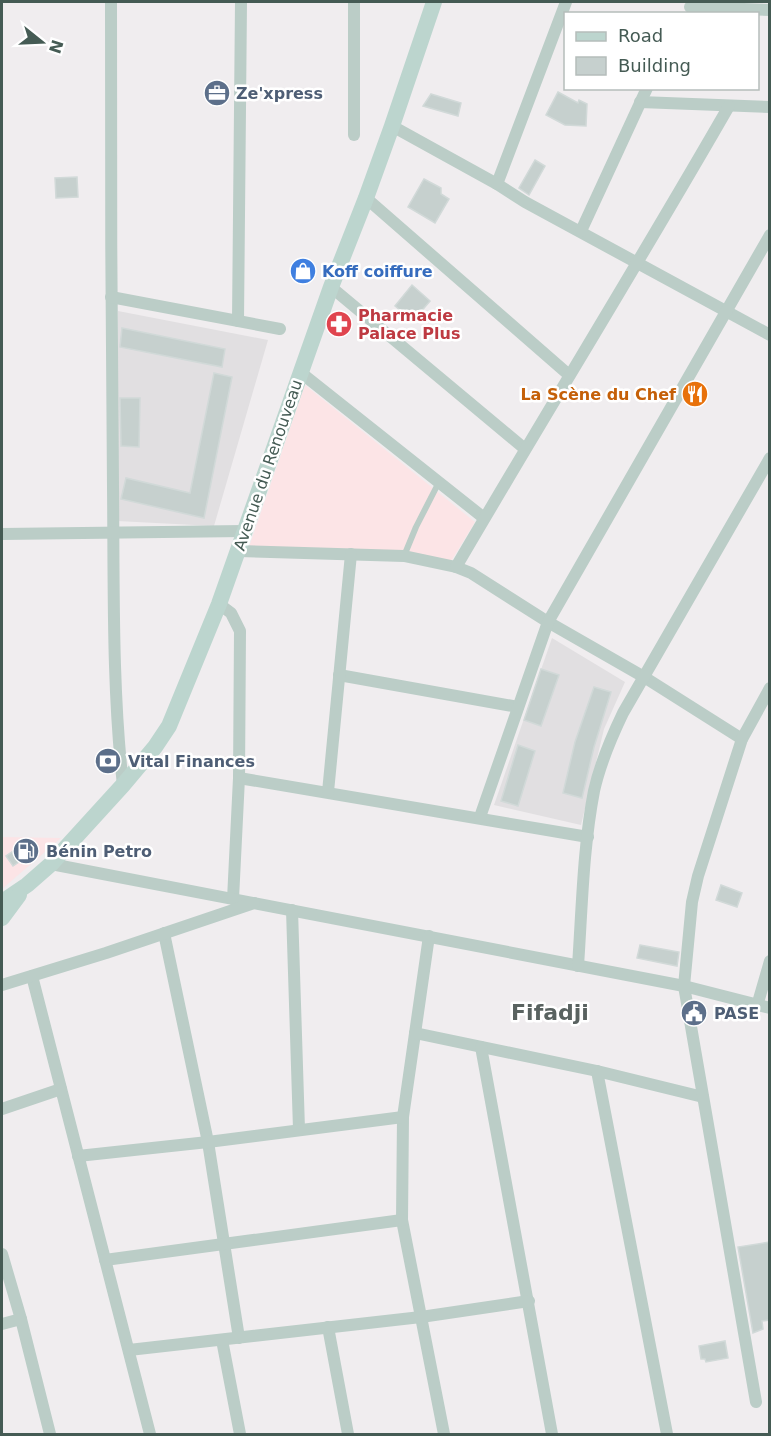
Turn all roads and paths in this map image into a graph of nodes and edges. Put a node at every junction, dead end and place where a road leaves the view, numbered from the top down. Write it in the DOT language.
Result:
graph roads {
  1 [pos="111,2"];
  2 [pos="241,2"];
  3 [pos="354,2"];
  4 [pos="434,2"];
  5 [pos="566,2"];
  6 [pos="690,7"];
  7 [pos="770,10"];
  8 [pos="646,90"];
  9 [pos="640,102"];
  10 [pos="729,106"];
  11 [pos="770,107"];
  12 [pos="392,126"];
  13 [pos="354,135"];
  14 [pos="497,184"];
  15 [pos="366,198"];
  16 [pos="581,231"];
  17 [pos="770,235"];
  18 [pos="638,263"];
  19 [pos="331,287"];
  20 [pos="111,297"];
  21 [pos="726,311"];
  22 [pos="238,321"];
  23 [pos="280,329"];
  24 [pos="770,335"];
  25 [pos="300,372"];
  26 [pos="569,375"];
  27 [pos="525,449"];
  28 [pos="770,458"];
  29 [pos="439,482"];
  30 [pos="484,518"];
  31 [pos="244,531"];
  32 [pos="114,533"];
  33 [pos="2,534"];
  34 [pos="238,551"];
  35 [pos="351,554"];
  36 [pos="404,556"];
  37 [pos="456,567"];
  38 [pos="219,604"];
  39 [pos="548,622"];
  40 [pos="339,675"];
  41 [pos="645,677"];
  42 [pos="770,688"];
  43 [pos="765,706"];
  44 [pos="518,707"];
  45 [pos="742,738"];
  46 [pos="239,778"];
  47 [pos="123,785"];
  48 [pos="328,792"];
  49 [pos="480,817"];
  50 [pos="588,837"];
  51 [pos="51,864"];
  52 [pos="27,885"];
  53 [pos="233,899"];
  54 [pos="2,902"];
  55 [pos="255,903"];
  56 [pos="292,910"];
  57 [pos="2,918"];
  58 [pos="164,933"];
  59 [pos="429,936"];
  60 [pos="770,961"];
  61 [pos="578,966"];
  62 [pos="32,976"];
  63 [pos="2,985"];
  64 [pos="684,986"];
  65 [pos="763,1007"];
  66 [pos="415,1033"];
  67 [pos="482,1047"];
  68 [pos="597,1071"];
  69 [pos="61,1089"];
  70 [pos="704,1096"];
  71 [pos="2,1109"];
  72 [pos="403,1117"];
  73 [pos="299,1130"];
  74 [pos="208,1142"];
  75 [pos="78,1156"];
  76 [pos="402,1220"];
  77 [pos="224,1243"];
  78 [pos="2,1254"];
  79 [pos="105,1260"];
  80 [pos="529,1301"];
  81 [pos="421,1317"];
  82 [pos="21,1319"];
  83 [pos="2,1324"];
  84 [pos="328,1327"];
  85 [pos="239,1338"];
  86 [pos="222,1340"];
  87 [pos="129,1350"];
  88 [pos="756,1402"];
  89 [pos="50,1434"];
  90 [pos="150,1434"];
  91 [pos="240,1434"];
  92 [pos="348,1434"];
  93 [pos="444,1434"];
  94 [pos="552,1434"];
  95 [pos="667,1434"];
  1 -- 20 [label="street"];
  2 -- 22 [label="street"];
  3 -- 13 [label="street"];
  4 -- 12 [label="main road, Avenue du Renouveau"];
  5 -- 14 [label="street"];
  6 -- 7 [label="street"];
  8 -- 9 [label="street"];
  9 -- 10 [label="street"];
  9 -- 16 [label="street"];
  10 -- 11 [label="street"];
  10 -- 18 [label="street"];
  12 -- 14 [label="street"];
  12 -- 15 [label="main road, Avenue du Renouveau"];
  14 -- 16 [label="street"];
  15 -- 19 [label="main road, Avenue du Renouveau"];
  15 -- 26 [label="street"];
  16 -- 18 [label="street"];
  17 -- 21 [label="street"];
  18 -- 21 [label="street"];
  18 -- 26 [label="street"];
  19 -- 25 [label="main road, Avenue du Renouveau"];
  19 -- 27 [label="street"];
  20 -- 22 [label="street"];
  20 -- 32 [label="street"];
  21 -- 24 [label="street"];
  21 -- 39 [label="street"];
  22 -- 23 [label="street"];
  25 -- 29 [label="street"];
  25 -- 31 [label="main road, Avenue du Renouveau"];
  26 -- 27 [label="street"];
  27 -- 30 [label="street"];
  28 -- 41 [label="street"];
  29 -- 30 [label="street"];
  29 -- 36 [label="lane"];
  30 -- 37 [label="street"];
  31 -- 32 [label="street"];
  31 -- 34 [label="main road, Avenue du Renouveau"];
  32 -- 33 [label="street"];
  32 -- 47 [label="street"];
  34 -- 35 [label="street"];
  34 -- 38 [label="main road, Avenue du Renouveau"];
  35 -- 36 [label="street"];
  35 -- 40 [label="street"];
  36 -- 37 [label="street"];
  37 -- 39 [label="street"];
  38 -- 46 [label="street"];
  38 -- 47 [label="main road, Avenue du Renouveau"];
  39 -- 41 [label="street"];
  39 -- 44 [label="street"];
  40 -- 44 [label="street"];
  40 -- 48 [label="street"];
  41 -- 45 [label="street"];
  41 -- 50 [label="street"];
  42 -- 43 [label="street"];
  43 -- 45 [label="street"];
  44 -- 49 [label="street"];
  45 -- 64 [label="street"];
  46 -- 48 [label="street"];
  46 -- 53 [label="street"];
  47 -- 51 [label="main road, Avenue du Renouveau"];
  48 -- 49 [label="street"];
  49 -- 50 [label="street"];
  50 -- 61 [label="street"];
  51 -- 52 [label="main road, Avenue du Renouveau"];
  51 -- 53 [label="street"];
  52 -- 54 [label="main road, Avenue du Renouveau"];
  52 -- 57 [label="main road, Avenue du Renouveau"];
  53 -- 55 [label="street"];
  55 -- 56 [label="street"];
  55 -- 58 [label="street"];
  56 -- 59 [label="street"];
  56 -- 73 [label="street"];
  58 -- 62 [label="street"];
  58 -- 74 [label="street"];
  59 -- 61 [label="street"];
  59 -- 66 [label="street"];
  60 -- 65 [label="street"];
  61 -- 64 [label="street"];
  62 -- 63 [label="street"];
  62 -- 69 [label="street"];
  64 -- 65 [label="street"];
  64 -- 70 [label="street"];
  66 -- 67 [label="street"];
  66 -- 72 [label="street"];
  67 -- 68 [label="street"];
  67 -- 80 [label="street"];
  68 -- 70 [label="street"];
  68 -- 95 [label="street"];
  69 -- 71 [label="street"];
  69 -- 75 [label="street"];
  70 -- 88 [label="street"];
  72 -- 73 [label="street"];
  72 -- 76 [label="street"];
  73 -- 74 [label="street"];
  74 -- 75 [label="street"];
  74 -- 77 [label="street"];
  75 -- 79 [label="street"];
  76 -- 77 [label="street"];
  76 -- 81 [label="street"];
  77 -- 79 [label="street"];
  77 -- 85 [label="street"];
  78 -- 82 [label="street"];
  79 -- 87 [label="street"];
  80 -- 81 [label="street"];
  80 -- 94 [label="street"];
  81 -- 84 [label="street"];
  81 -- 93 [label="street"];
  82 -- 83 [label="street"];
  82 -- 89 [label="street"];
  84 -- 85 [label="street"];
  84 -- 92 [label="street"];
  85 -- 86 [label="street"];
  86 -- 87 [label="street"];
  86 -- 91 [label="street"];
  87 -- 90 [label="street"];
}
